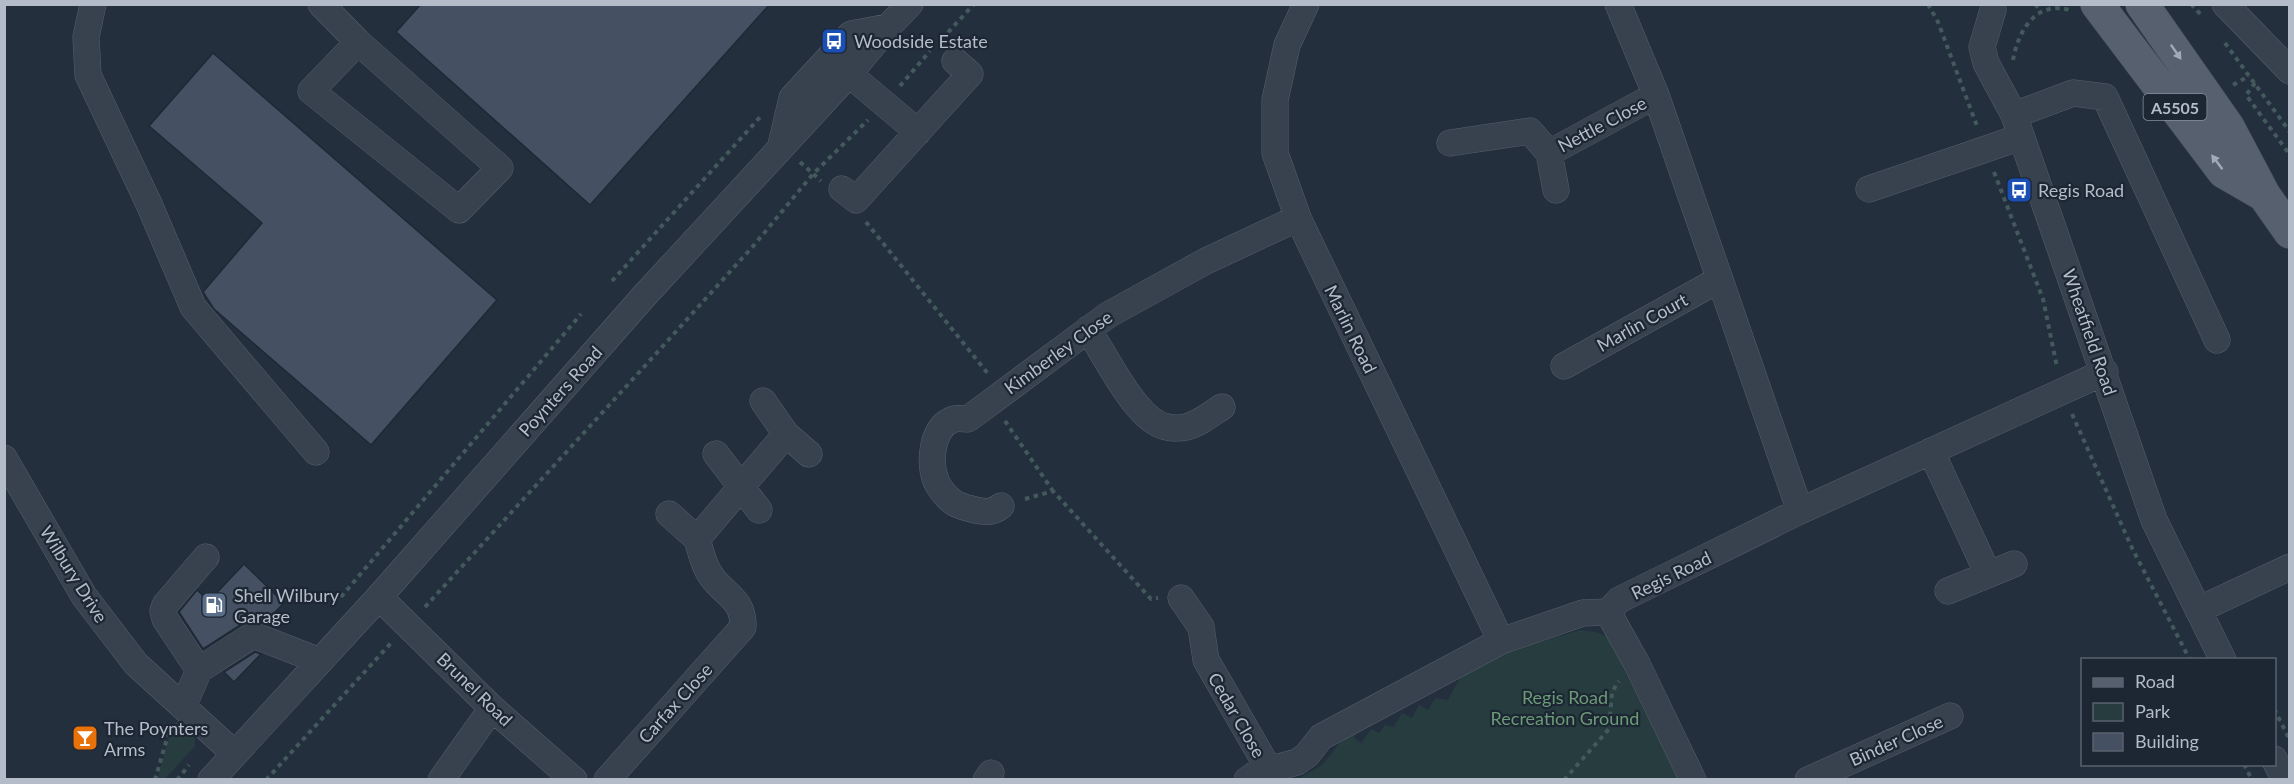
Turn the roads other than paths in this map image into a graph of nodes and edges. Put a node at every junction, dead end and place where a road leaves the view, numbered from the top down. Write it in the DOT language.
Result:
graph roads {
  1 [pos="93,4"];
  2 [pos="321,4"];
  3 [pos="910,4"];
  4 [pos="1306,4"];
  5 [pos="1618,4"];
  6 [pos="2142,4"];
  7 [pos="2225,4"];
  8 [pos="1994,6"];
  9 [pos="2084,8"];
  10 [pos="888,27"];
  11 [pos="358,42"];
  12 [pos="955,60"];
  13 [pos="2289,71"];
  14 [pos="849,74"];
  15 [pos="1656,95"];
  16 [pos="2018,126"];
  17 [pos="918,132"];
  18 [pos="1450,143"];
  19 [pos="781,145"];
  20 [pos="1549,153"];
  21 [pos="1869,189"];
  22 [pos="1556,190"];
  23 [pos="849,195"];
  24 [pos="2264,195"];
  25 [pos="1298,218"];
  26 [pos="2289,232"];
  27 [pos="1720,279"];
  28 [pos="1088,329"];
  29 [pos="2217,340"];
  30 [pos="1564,366"];
  31 [pos="2104,372"];
  32 [pos="763,401"];
  33 [pos="1222,407"];
  34 [pos="786,434"];
  35 [pos="1931,451"];
  36 [pos="316,452"];
  37 [pos="716,454"];
  38 [pos="809,454"];
  39 [pos="4,458"];
  40 [pos="741,487"];
  41 [pos="1001,506"];
  42 [pos="759,510"];
  43 [pos="1800,511"];
  44 [pos="669,514"];
  45 [pos="697,539"];
  46 [pos="206,557"];
  47 [pos="2014,564"];
  48 [pos="2289,567"];
  49 [pos="1988,574"];
  50 [pos="1948,591"];
  51 [pos="379,597"];
  52 [pos="1181,598"];
  53 [pos="2198,610"];
  54 [pos="1608,612"];
  55 [pos="1501,641"];
  56 [pos="2222,658"];
  57 [pos="320,661"];
  58 [pos="199,670"];
  59 [pos="180,704"];
  60 [pos="492,708"];
  61 [pos="1950,716"];
  62 [pos="235,754"];
  63 [pos="2276,763"];
  64 [pos="1257,773"];
  65 [pos="212,780"];
  66 [pos="441,780"];
  67 [pos="574,780"];
  68 [pos="607,780"];
  69 [pos="1693,780"];
  70 [pos="1808,780"];
  71 [pos="2285,780"];
  1 -- 36 [label="street"];
  2 -- 11 [label="street"];
  3 -- 10 [label="street, Poynters Road"];
  4 -- 25 [label="street, Marlin Road"];
  5 -- 15 [label="street"];
  6 -- 24 [label="main road, A5505, one-way"];
  7 -- 13 [label="street"];
  8 -- 16 [label="street, Wheatfield Road"];
  24 -- 9 [label="main road, A5505, one-way"];
  10 -- 14 [label="street, Poynters Road"];
  10 -- 19 [label="street"];
  11 -- 11 [label="street"];
  12 -- 17 [label="street"];
  14 -- 17 [label="street"];
  14 -- 19 [label="street, Poynters Road"];
  15 -- 20 [label="street, Nettle Close"];
  15 -- 27 [label="street"];
  16 -- 21 [label="street"];
  16 -- 29 [label="street"];
  16 -- 31 [label="street, Wheatfield Road"];
  17 -- 23 [label="street"];
  18 -- 20 [label="street, Nettle Close"];
  19 -- 51 [label="street, Poynters Road"];
  20 -- 22 [label="street, Nettle Close"];
  24 -- 26 [label="main road, A5505"];
  25 -- 28 [label="street, Kimberley Close"];
  25 -- 55 [label="street, Marlin Road"];
  27 -- 30 [label="street, Marlin Court"];
  27 -- 43 [label="street"];
  28 -- 33 [label="street"];
  28 -- 41 [label="street, Kimberley Close"];
  31 -- 35 [label="street, Regis Road"];
  31 -- 53 [label="street, Wheatfield Road"];
  32 -- 34 [label="street"];
  34 -- 38 [label="street"];
  34 -- 40 [label="street"];
  35 -- 43 [label="street, Regis Road"];
  35 -- 49 [label="street"];
  37 -- 40 [label="street"];
  39 -- 59 [label="street, Wilbury Drive"];
  40 -- 42 [label="street"];
  40 -- 45 [label="street"];
  43 -- 54 [label="street, Regis Road"];
  44 -- 45 [label="street"];
  45 -- 68 [label="street, Carfax Close"];
  46 -- 58 [label="street"];
  47 -- 49 [label="street"];
  48 -- 53 [label="street"];
  49 -- 50 [label="street"];
  51 -- 57 [label="street, Poynters Road"];
  51 -- 60 [label="street, Brunel Road"];
  52 -- 64 [label="street, Cedar Close"];
  53 -- 56 [label="street, Wheatfield Road"];
  54 -- 55 [label="street"];
  54 -- 69 [label="street"];
  55 -- 64 [label="street"];
  57 -- 58 [label="street"];
  57 -- 62 [label="street, Poynters Road"];
  58 -- 59 [label="street"];
  59 -- 62 [label="street, Wilbury Drive"];
  60 -- 66 [label="street"];
  60 -- 67 [label="street, Brunel Road"];
  61 -- 70 [label="street, Binder Close"];
  62 -- 65 [label="street, Poynters Road"];
  63 -- 71 [label="street"];
}
